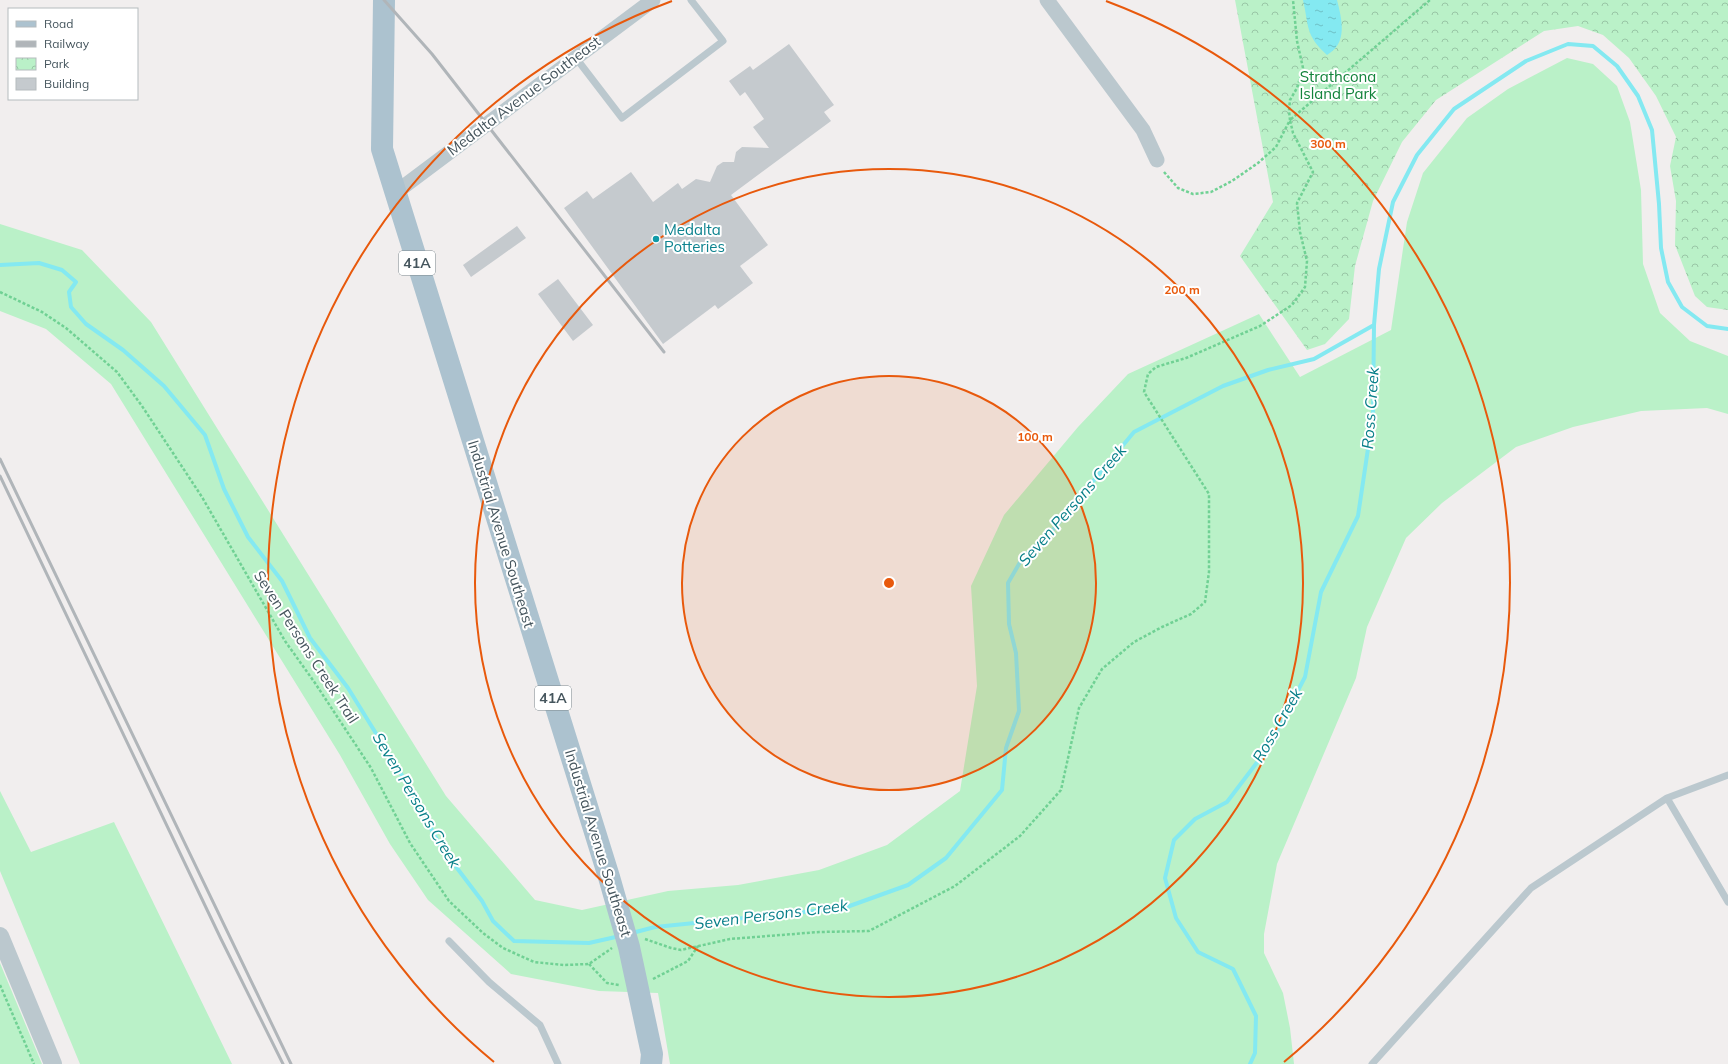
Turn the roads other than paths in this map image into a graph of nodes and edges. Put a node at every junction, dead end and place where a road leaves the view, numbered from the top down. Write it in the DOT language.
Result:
graph roads {
  1 [pos="384,0"];
  2 [pos="653,0"];
  3 [pos="691,0"];
  4 [pos="1047,0"];
  5 [pos="576,58"];
  6 [pos="1157,160"];
  7 [pos="395,193"];
  8 [pos="1728,774"];
  9 [pos="1667,798"];
  10 [pos="1728,902"];
  11 [pos="0,936"];
  12 [pos="449,941"];
  13 [pos="53,1064"];
  14 [pos="558,1064"];
  15 [pos="651,1064"];
  16 [pos="1372,1064"];
  1 -- 7 [label="main road, Industrial Avenue Southeast / 41A"];
  2 -- 5 [label="street, Medalta Avenue Southeast"];
  3 -- 5 [label="lane"];
  4 -- 6 [label="street"];
  5 -- 7 [label="street, Medalta Avenue Southeast"];
  7 -- 15 [label="main road, Industrial Avenue Southeast / 41A"];
  8 -- 9 [label="lane"];
  9 -- 10 [label="lane"];
  9 -- 16 [label="lane"];
  11 -- 13 [label="street"];
  12 -- 14 [label="lane"];
}
